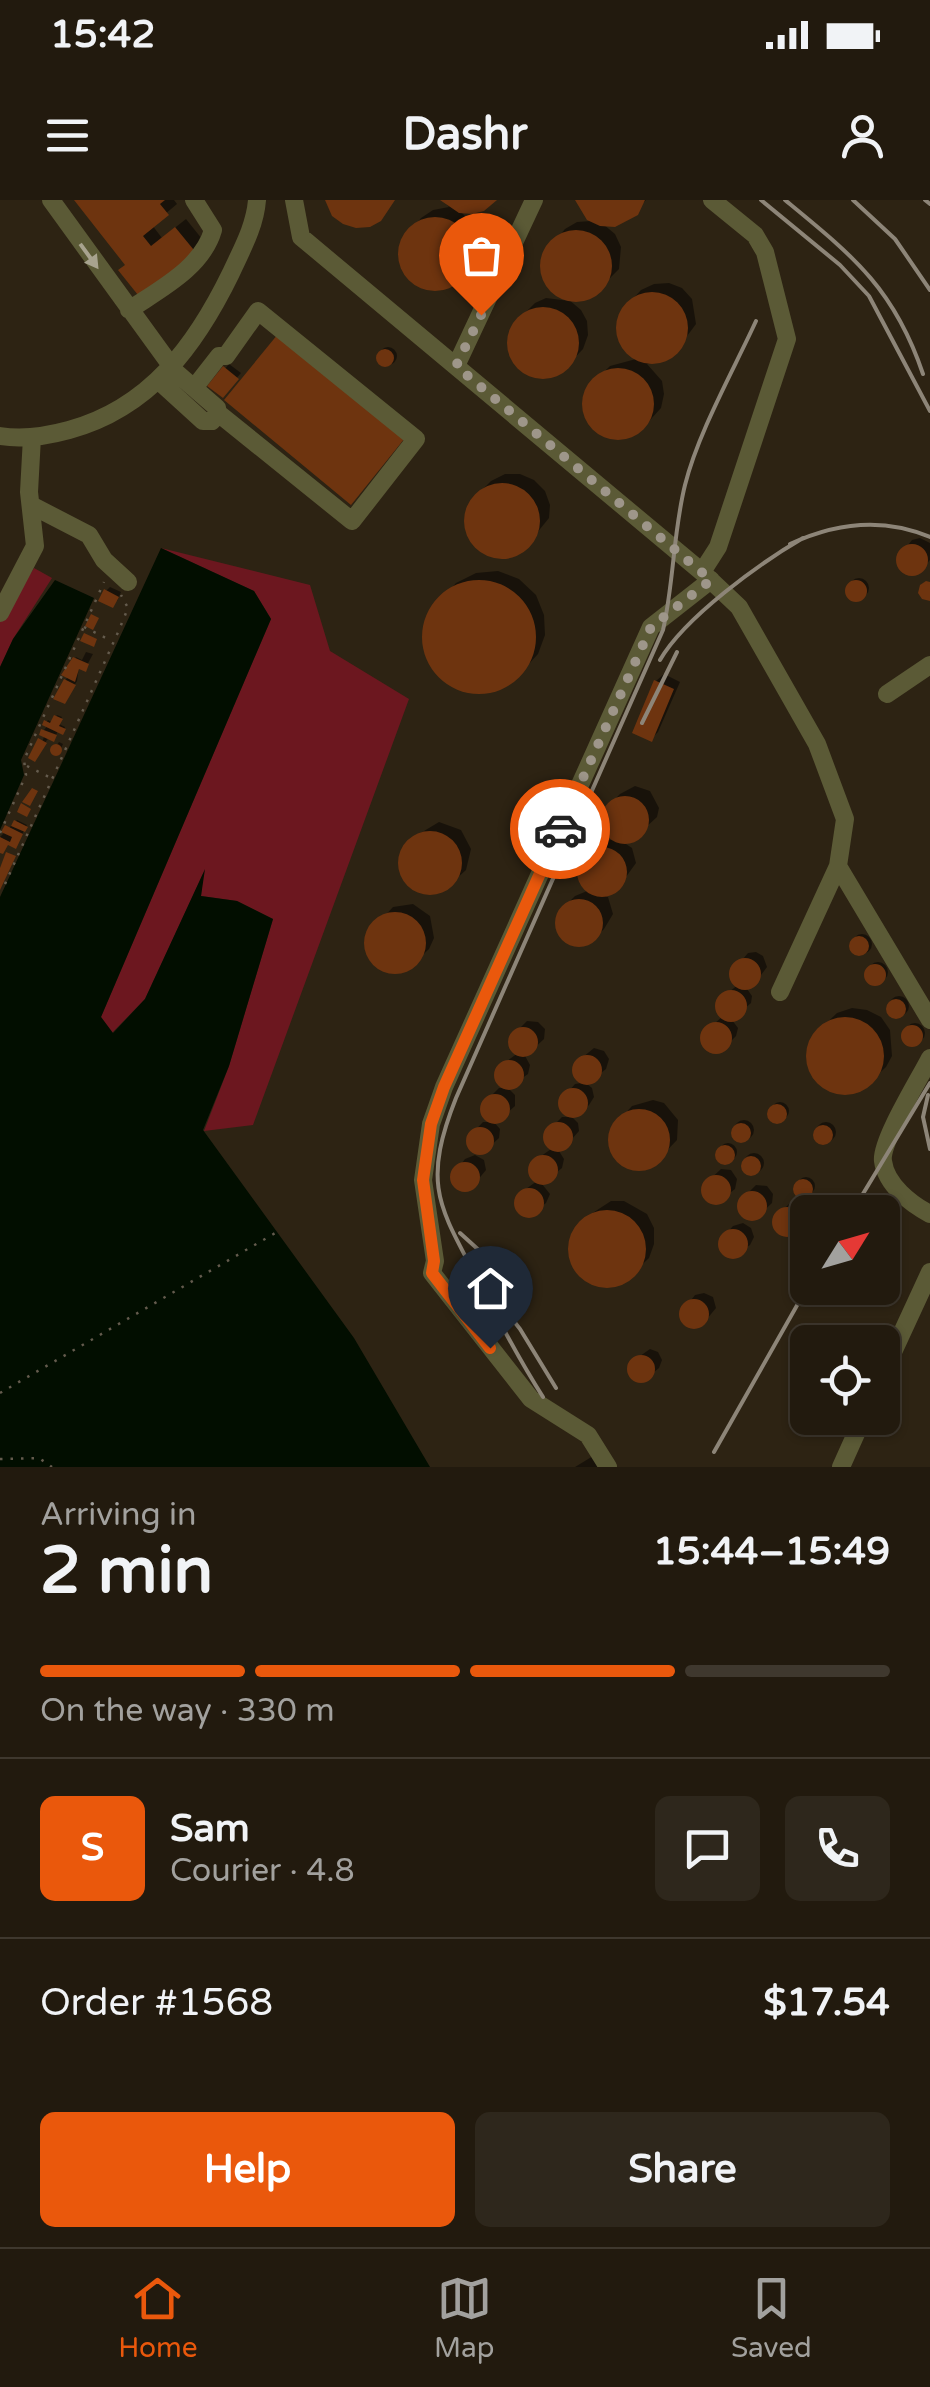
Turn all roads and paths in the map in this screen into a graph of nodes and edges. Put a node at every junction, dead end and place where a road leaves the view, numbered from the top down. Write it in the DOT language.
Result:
graph roads {
  1 [pos="51,200"];
  2 [pos="194,200"];
  3 [pos="256,200"];
  4 [pos="294,200"];
  5 [pos="534,200"];
  6 [pos="712,200"];
  7 [pos="130,310"];
  8 [pos="456,366"];
  9 [pos="167,372"];
  10 [pos="194,388"];
  11 [pos="218,413"];
  12 [pos="0,436"];
  13 [pos="32,438"];
  14 [pos="30,505"];
  15 [pos="121,575"];
  16 [pos="707,576"];
  17 [pos="0,612"];
  18 [pos="82,626"];
  19 [pos="114,642"];
  20 [pos="930,665"];
  21 [pos="887,694"];
  22 [pos="25,765"];
  23 [pos="52,778"];
  24 [pos="0,833"];
  25 [pos="838,866"];
  26 [pos="4,884"];
  27 [pos="780,992"];
  28 [pos="930,1020"];
  29 [pos="930,1058"];
  30 [pos="930,1214"];
  31 [pos="277,1232"];
  32 [pos="930,1272"];
  33 [pos="900,1337"];
  34 [pos="0,1394"];
  35 [pos="855,1435"];
  36 [pos="0,1459"];
  37 [pos="52,1467"];
  38 [pos="608,1467"];
  39 [pos="840,1467"];
  1 -- 7 [label="street, one-way"];
  2 -- 7 [label="street"];
  3 -- 9 [label="street"];
  4 -- 8 [label="street"];
  5 -- 8 [label="street"];
  6 -- 16 [label="street"];
  7 -- 9 [label="street"];
  8 -- 16 [label="street"];
  9 -- 10 [label="street"];
  9 -- 11 [label="street"];
  9 -- 13 [label="street"];
  10 -- 11 [label="street"];
  10 -- 11 [label="street"];
  12 -- 13 [label="street"];
  13 -- 14 [label="street"];
  14 -- 15 [label="street"];
  14 -- 17 [label="street"];
  15 -- 18 [label="path"];
  15 -- 19 [label="path"];
  16 -- 25 [label="street"];
  16 -- 38 [label="street"];
  18 -- 19 [label="path"];
  18 -- 22 [label="path"];
  19 -- 23 [label="path"];
  20 -- 21 [label="street"];
  22 -- 23 [label="path"];
  22 -- 24 [label="path"];
  23 -- 26 [label="path"];
  25 -- 27 [label="street"];
  25 -- 28 [label="street"];
  29 -- 30 [label="street"];
  31 -- 34 [label="path"];
  32 -- 33 [label="street"];
  35 -- 39 [label="street"];
  36 -- 37 [label="path"];
}
